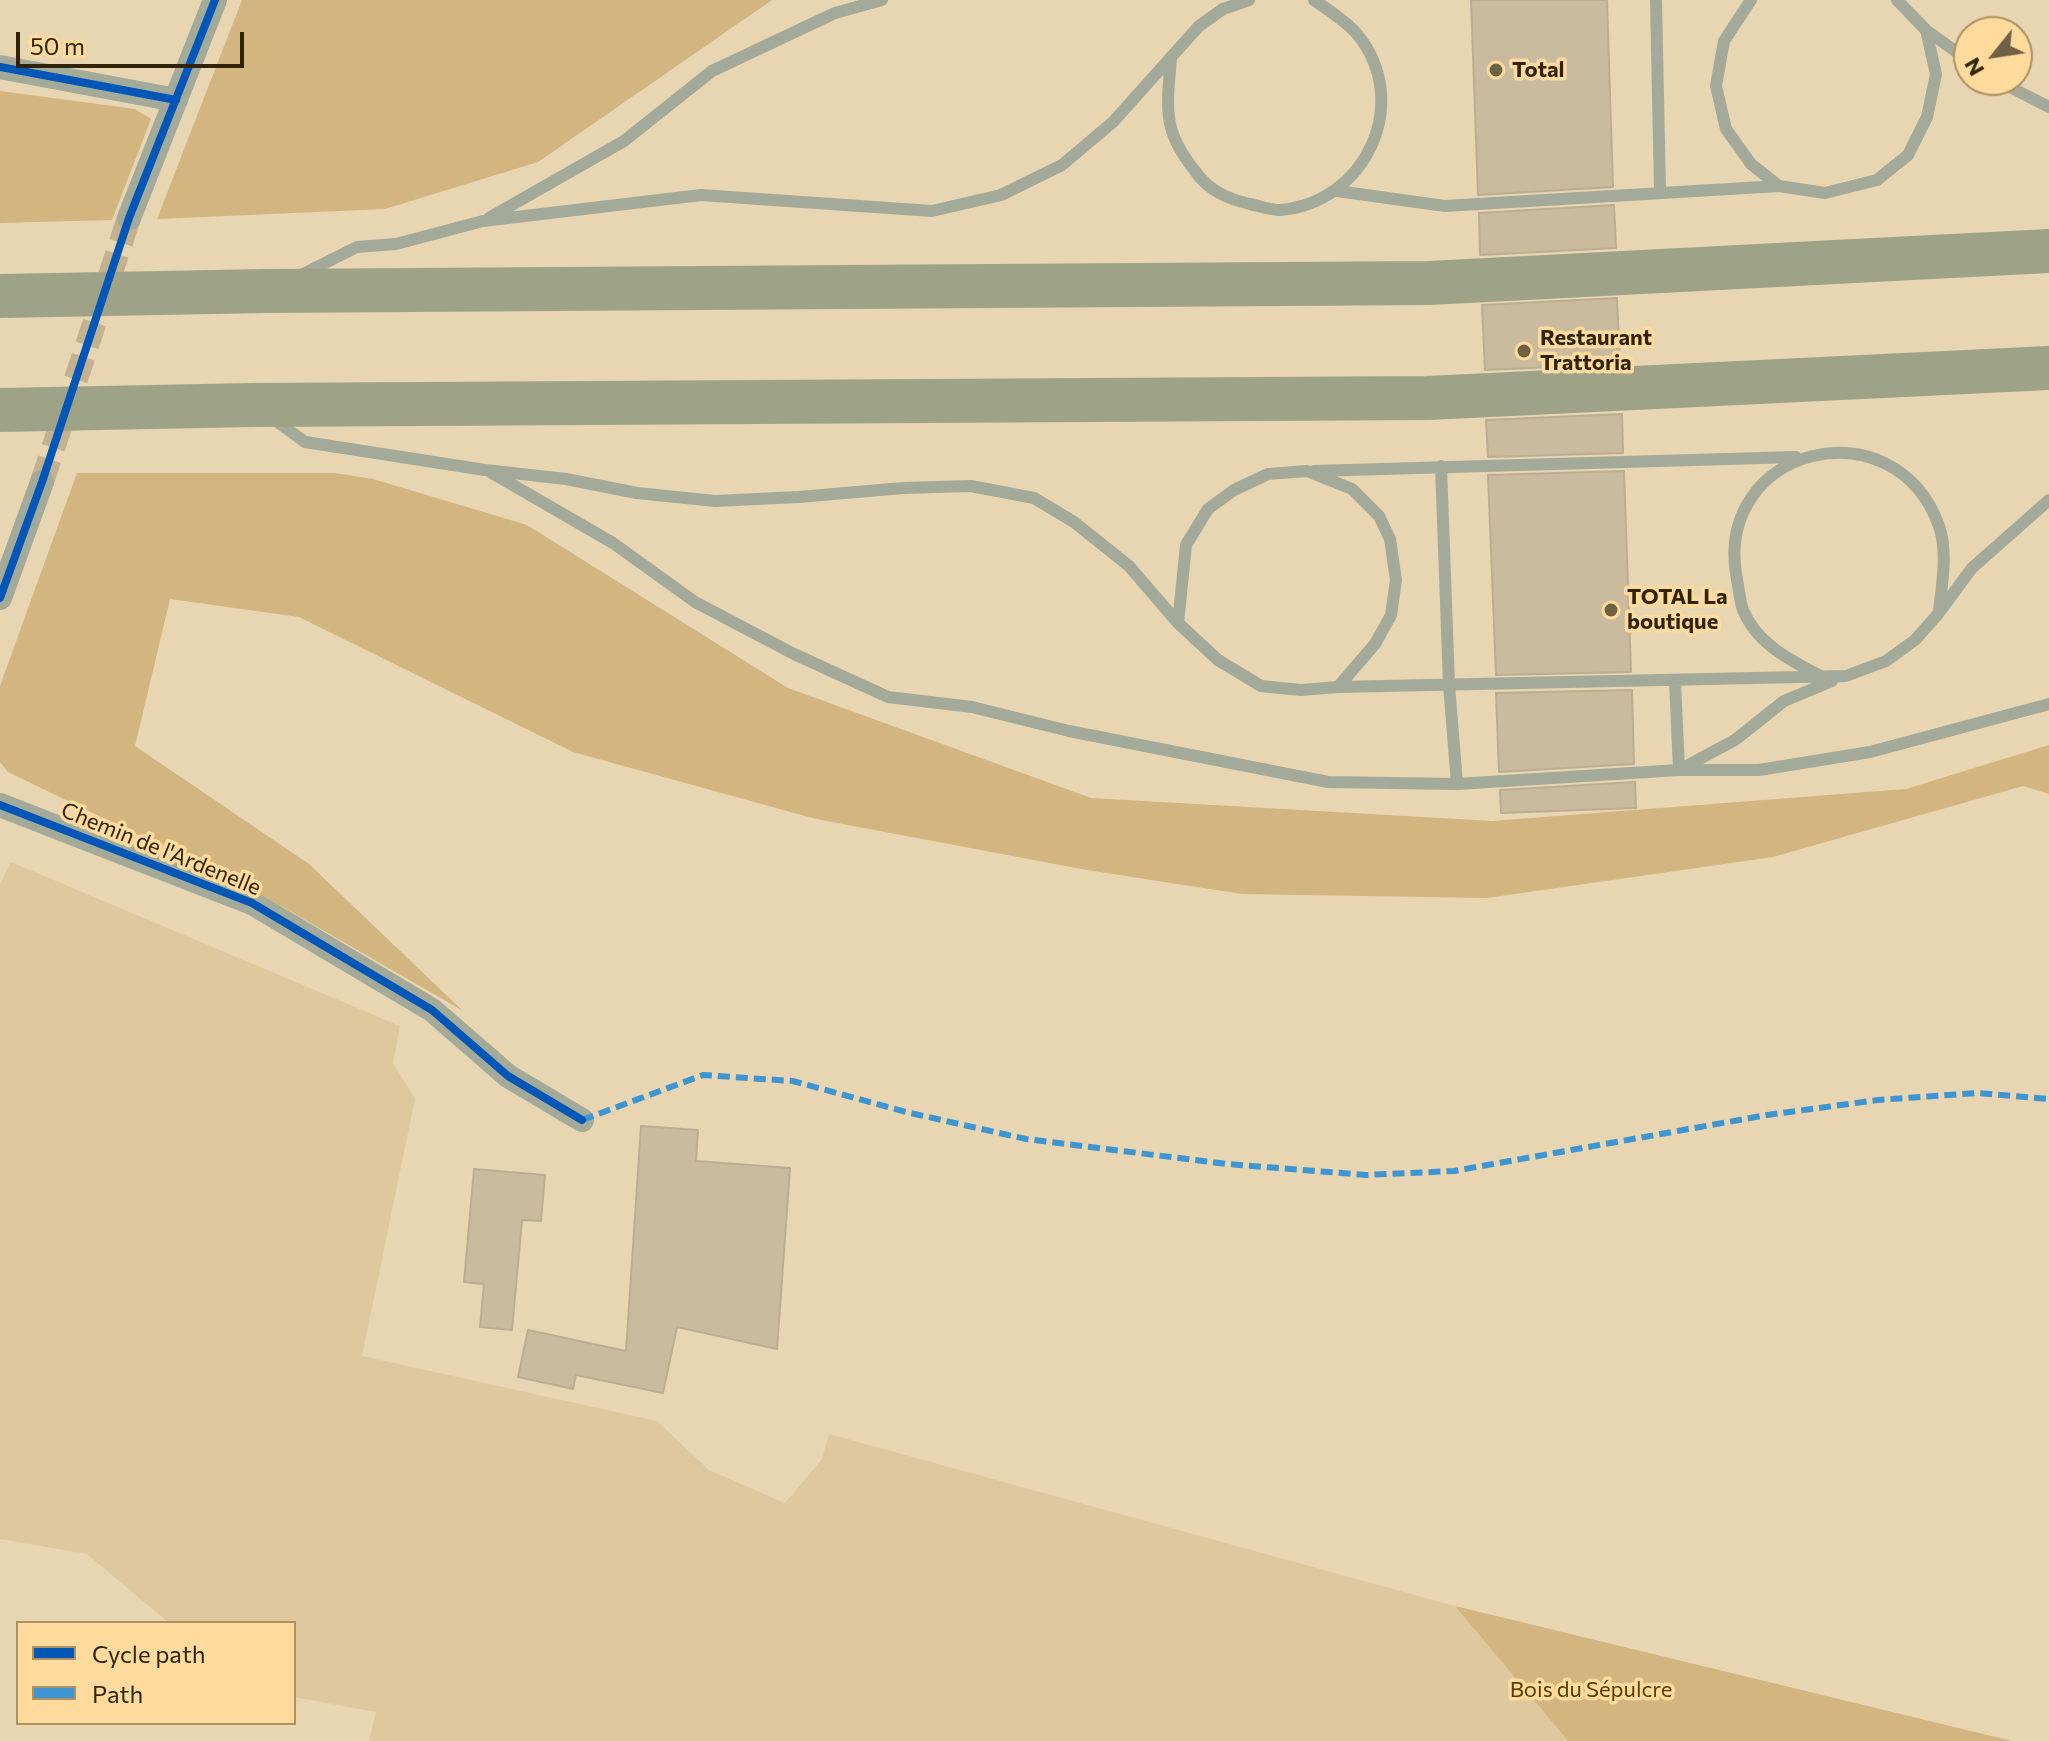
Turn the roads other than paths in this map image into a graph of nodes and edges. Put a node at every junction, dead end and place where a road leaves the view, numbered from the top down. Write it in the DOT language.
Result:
graph roads {
  1 [pos="215,0"];
  2 [pos="882,0"];
  3 [pos="1249,0"];
  4 [pos="1314,0"];
  5 [pos="1656,0"];
  6 [pos="1751,0"];
  7 [pos="1897,0"];
  8 [pos="1926,30"];
  9 [pos="1953,49"];
  10 [pos="1171,57"];
  11 [pos="0,67"];
  12 [pos="2027,96"];
  13 [pos="176,100"];
  14 [pos="2049,107"];
  15 [pos="1779,186"];
  16 [pos="1337,191"];
  17 [pos="1660,191"];
  18 [pos="129,218"];
  19 [pos="483,221"];
  20 [pos="2049,251"];
  21 [pos="267,291"];
  22 [pos="0,296"];
  23 [pos="2049,368"];
  24 [pos="253,405"];
  25 [pos="0,410"];
  26 [pos="1803,457"];
  27 [pos="1441,466"];
  28 [pos="485,470"];
  29 [pos="1307,471"];
  30 [pos="42,482"];
  31 [pos="2049,500"];
  32 [pos="0,598"];
  33 [pos="1938,614"];
  34 [pos="1178,623"];
  35 [pos="1846,676"];
  36 [pos="1823,678"];
  37 [pos="1675,681"];
  38 [pos="1449,685"];
  39 [pos="1338,687"];
  40 [pos="2049,704"];
  41 [pos="1679,770"];
  42 [pos="1457,784"];
  43 [pos="0,805"];
  44 [pos="582,1120"];
  1 -- 13 [label="street"];
  2 -- 19 [label="lane"];
  3 -- 10 [label="lane"];
  4 -- 16 [label="lane"];
  5 -- 17 [label="lane"];
  6 -- 15 [label="lane"];
  7 -- 8 [label="lane"];
  8 -- 9 [label="lane"];
  8 -- 15 [label="lane"];
  10 -- 16 [label="lane"];
  10 -- 19 [label="lane"];
  11 -- 13 [label="street"];
  12 -- 14 [label="lane"];
  13 -- 18 [label="street"];
  15 -- 17 [label="lane"];
  16 -- 17 [label="lane"];
  19 -- 21 [label="lane"];
  20 -- 21 [label="highway"];
  21 -- 22 [label="highway"];
  23 -- 24 [label="highway"];
  24 -- 25 [label="highway"];
  24 -- 28 [label="lane"];
  26 -- 27 [label="lane"];
  26 -- 33 [label="lane"];
  26 -- 36 [label="lane"];
  27 -- 29 [label="lane"];
  27 -- 38 [label="lane"];
  28 -- 34 [label="lane"];
  28 -- 42 [label="lane"];
  29 -- 34 [label="lane"];
  29 -- 39 [label="lane"];
  30 -- 32 [label="street"];
  31 -- 33 [label="lane"];
  33 -- 35 [label="lane"];
  34 -- 39 [label="lane"];
  35 -- 36 [label="lane"];
  35 -- 41 [label="lane"];
  36 -- 37 [label="lane"];
  37 -- 38 [label="lane"];
  37 -- 41 [label="lane"];
  38 -- 39 [label="lane"];
  38 -- 42 [label="lane"];
  40 -- 41 [label="lane"];
  41 -- 42 [label="lane"];
  43 -- 44 [label="street, Chemin de l'Ardenelle"];
}
